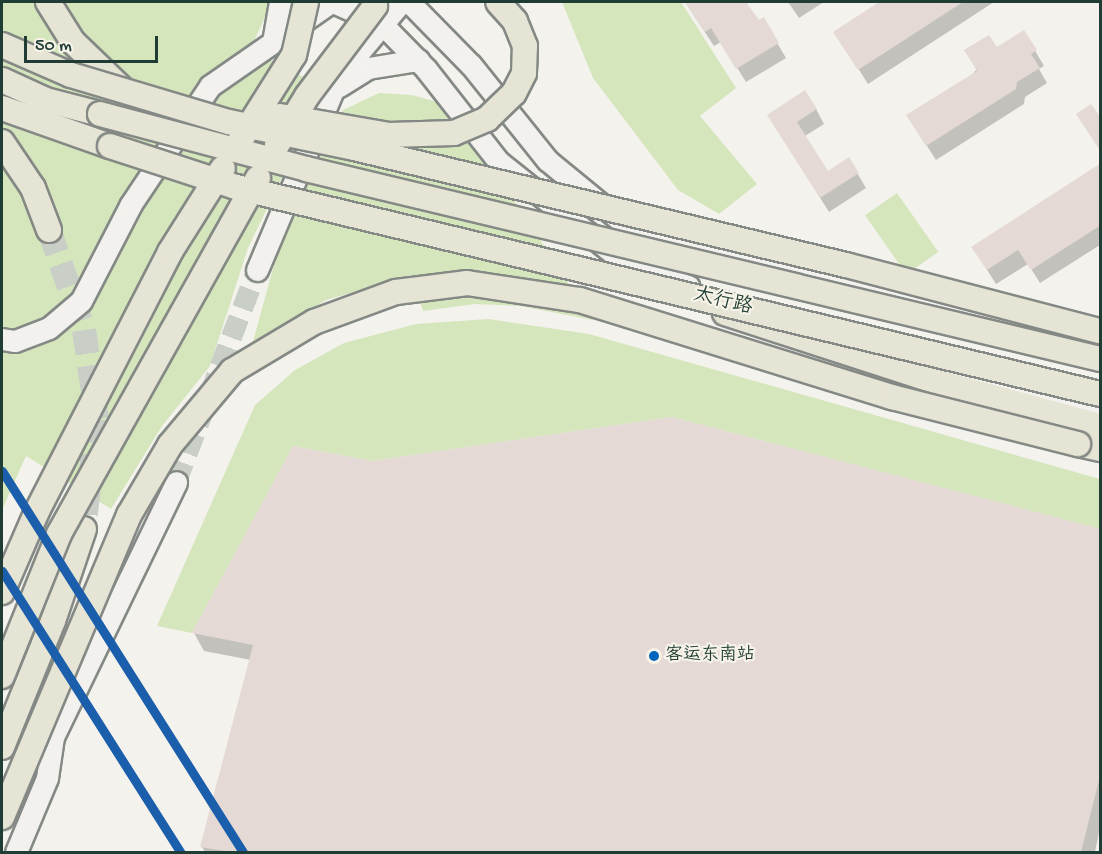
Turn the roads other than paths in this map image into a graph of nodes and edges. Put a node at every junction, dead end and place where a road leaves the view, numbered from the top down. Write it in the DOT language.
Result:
graph roads {
  1 [pos="48,2"];
  2 [pos="280,2"];
  3 [pos="306,2"];
  4 [pos="332,2"];
  5 [pos="401,2"];
  6 [pos="409,2"];
  7 [pos="498,2"];
  8 [pos="383,13"];
  9 [pos="273,42"];
  10 [pos="2,45"];
  11 [pos="417,60"];
  12 [pos="2,80"];
  13 [pos="333,89"];
  14 [pos="123,90"];
  15 [pos="2,108"];
  16 [pos="201,114"];
  17 [pos="2,142"];
  18 [pos="49,230"];
  19 [pos="257,270"];
  20 [pos="641,283"];
  21 [pos="1101,330"];
  22 [pos="2,339"];
  23 [pos="1101,342"];
  24 [pos="1101,359"];
  25 [pos="1101,394"];
  26 [pos="1101,410"];
  27 [pos="1101,426"];
  28 [pos="1093,445"];
  29 [pos="176,482"];
  30 [pos="84,529"];
  31 [pos="2,592"];
  32 [pos="2,676"];
  33 [pos="2,747"];
  34 [pos="2,817"];
  35 [pos="16,852"];
  1 -- 14 [label="highway"];
  2 -- 9 [label="main road"];
  3 -- 31 [label="highway, bridge"];
  4 -- 8 [label="main road"];
  4 -- 9 [label="main road"];
  5 -- 8 [label="main road"];
  6 -- 23 [label="main road"];
  7 -- 16 [label="highway, bridge"];
  8 -- 11 [label="main road"];
  8 -- 13 [label="main road"];
  8 -- 32 [label="highway, bridge"];
  9 -- 22 [label="main road"];
  10 -- 14 [label="highway, bridge"];
  11 -- 13 [label="main road"];
  11 -- 26 [label="main road"];
  12 -- 24 [label="highway, 太行路, bridge"];
  13 -- 19 [label="main road"];
  14 -- 16 [label="highway, bridge"];
  15 -- 20 [label="highway, 太行路, bridge"];
  16 -- 21 [label="highway, bridge"];
  17 -- 18 [label="highway"];
  20 -- 25 [label="highway, 太行路, bridge"];
  20 -- 27 [label="highway, bridge"];
  28 -- 34 [label="highway, bridge"];
  29 -- 35 [label="main road"];
  30 -- 33 [label="highway"];
}
